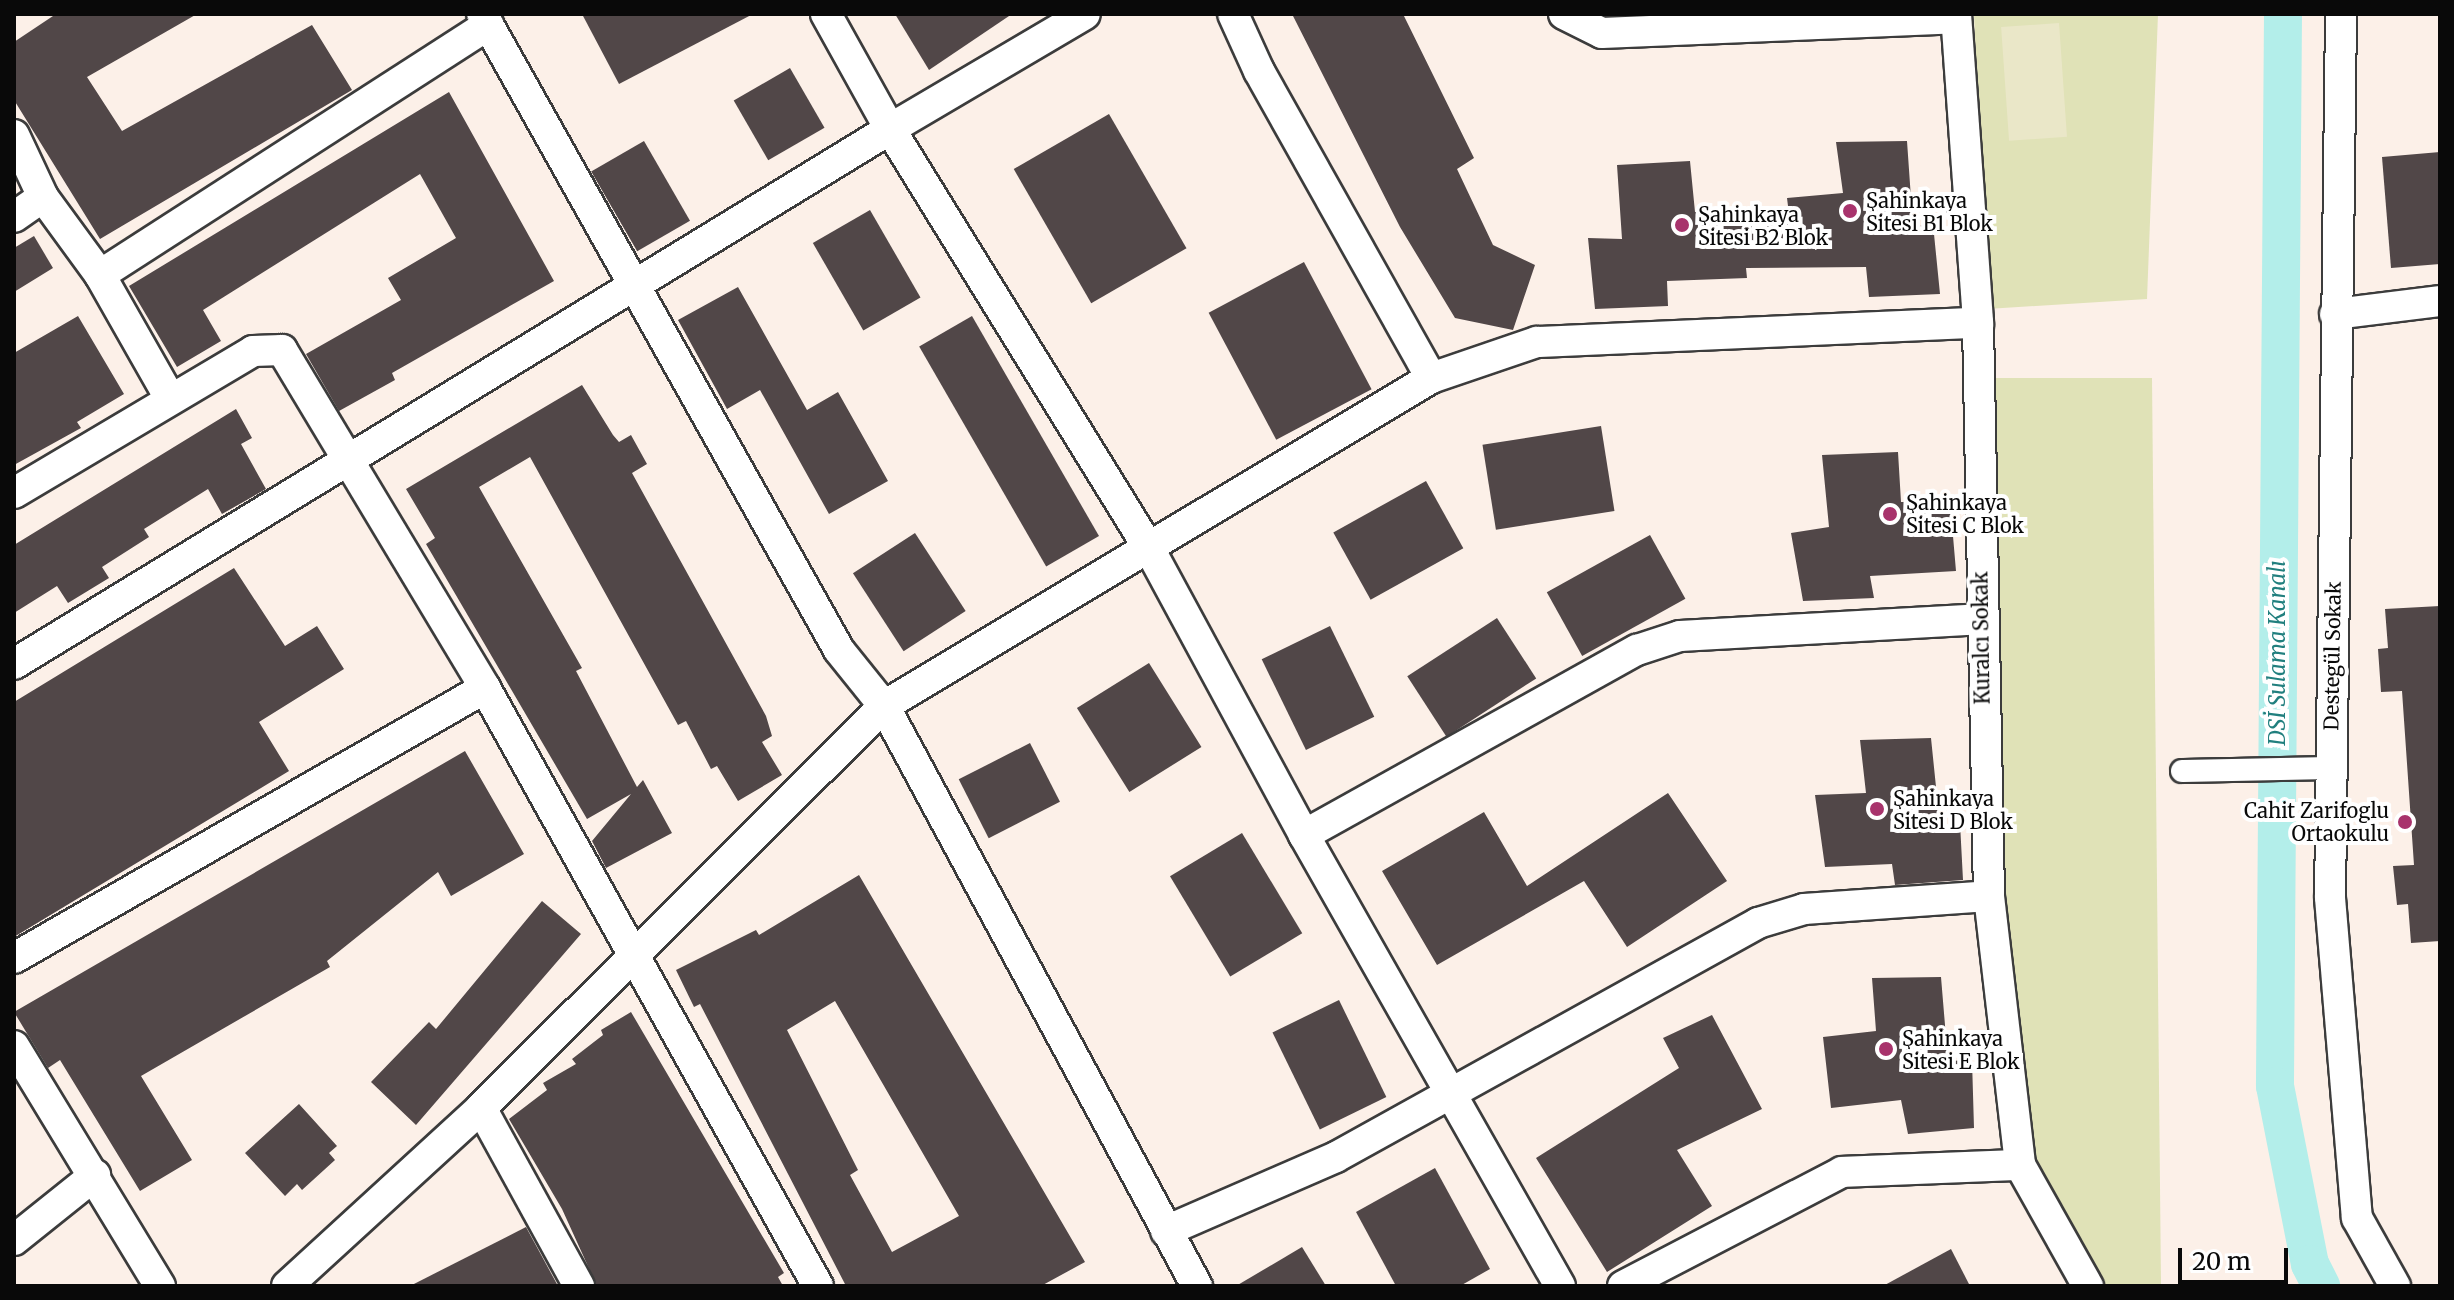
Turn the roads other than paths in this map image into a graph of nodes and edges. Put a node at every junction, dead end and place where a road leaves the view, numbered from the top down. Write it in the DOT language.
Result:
graph roads {
  1 [pos="826,14"];
  2 [pos="1085,14"];
  3 [pos="1233,14"];
  4 [pos="1564,14"];
  5 [pos="2341,14"];
  6 [pos="1956,16"];
  7 [pos="485,20"];
  8 [pos="890,129"];
  9 [pos="14,135"];
  10 [pos="43,197"];
  11 [pos="14,217"];
  12 [pos="100,275"];
  13 [pos="632,285"];
  14 [pos="2440,301"];
  15 [pos="2335,314"];
  16 [pos="1978,323"];
  17 [pos="1431,378"];
  18 [pos="170,398"];
  19 [pos="352,463"];
  20 [pos="14,493"];
  21 [pos="1150,550"];
  22 [pos="1980,619"];
  23 [pos="14,664"];
  24 [pos="485,688"];
  25 [pos="884,706"];
  26 [pos="2331,768"];
  27 [pos="2182,771"];
  28 [pos="1304,835"];
  29 [pos="1989,896"];
  30 [pos="637,954"];
  31 [pos="14,958"];
  32 [pos="14,1046"];
  33 [pos="1448,1093"];
  34 [pos="481,1108"];
  35 [pos="2020,1165"];
  36 [pos="95,1175"];
  37 [pos="1166,1231"];
  38 [pos="14,1240"];
  39 [pos="160,1286"];
  40 [pos="287,1286"];
  41 [pos="579,1286"];
  42 [pos="818,1286"];
  43 [pos="1197,1286"];
  44 [pos="1560,1286"];
  45 [pos="1623,1286"];
  46 [pos="2088,1286"];
  47 [pos="2395,1286"];
  1 -- 8 [label="street"];
  2 -- 8 [label="street"];
  3 -- 17 [label="street"];
  4 -- 6 [label="street"];
  5 -- 15 [label="street, Destegül Sokak"];
  6 -- 16 [label="street, Kuralcı Sokak"];
  7 -- 12 [label="street"];
  7 -- 13 [label="street"];
  8 -- 13 [label="street"];
  8 -- 21 [label="street"];
  9 -- 10 [label="street"];
  10 -- 11 [label="street"];
  10 -- 12 [label="street"];
  12 -- 18 [label="street"];
  13 -- 19 [label="street"];
  13 -- 25 [label="street"];
  14 -- 15 [label="street"];
  15 -- 26 [label="street, Destegül Sokak"];
  16 -- 17 [label="street"];
  16 -- 22 [label="street, Kuralcı Sokak"];
  17 -- 21 [label="street"];
  18 -- 19 [label="street"];
  18 -- 20 [label="street"];
  19 -- 23 [label="street"];
  19 -- 24 [label="street"];
  21 -- 25 [label="street"];
  21 -- 28 [label="street"];
  22 -- 28 [label="street"];
  22 -- 29 [label="street, Kuralcı Sokak"];
  24 -- 30 [label="street"];
  24 -- 31 [label="street"];
  25 -- 30 [label="street"];
  25 -- 37 [label="street"];
  26 -- 27 [label="street"];
  26 -- 47 [label="street, Destegül Sokak"];
  28 -- 33 [label="street"];
  29 -- 33 [label="street"];
  29 -- 35 [label="street, Kuralcı Sokak"];
  30 -- 34 [label="street"];
  30 -- 42 [label="street"];
  32 -- 36 [label="street"];
  33 -- 37 [label="street"];
  33 -- 44 [label="street"];
  34 -- 40 [label="street"];
  34 -- 41 [label="street"];
  35 -- 45 [label="street"];
  35 -- 46 [label="street"];
  36 -- 38 [label="street"];
  36 -- 39 [label="street"];
  37 -- 43 [label="street"];
}
